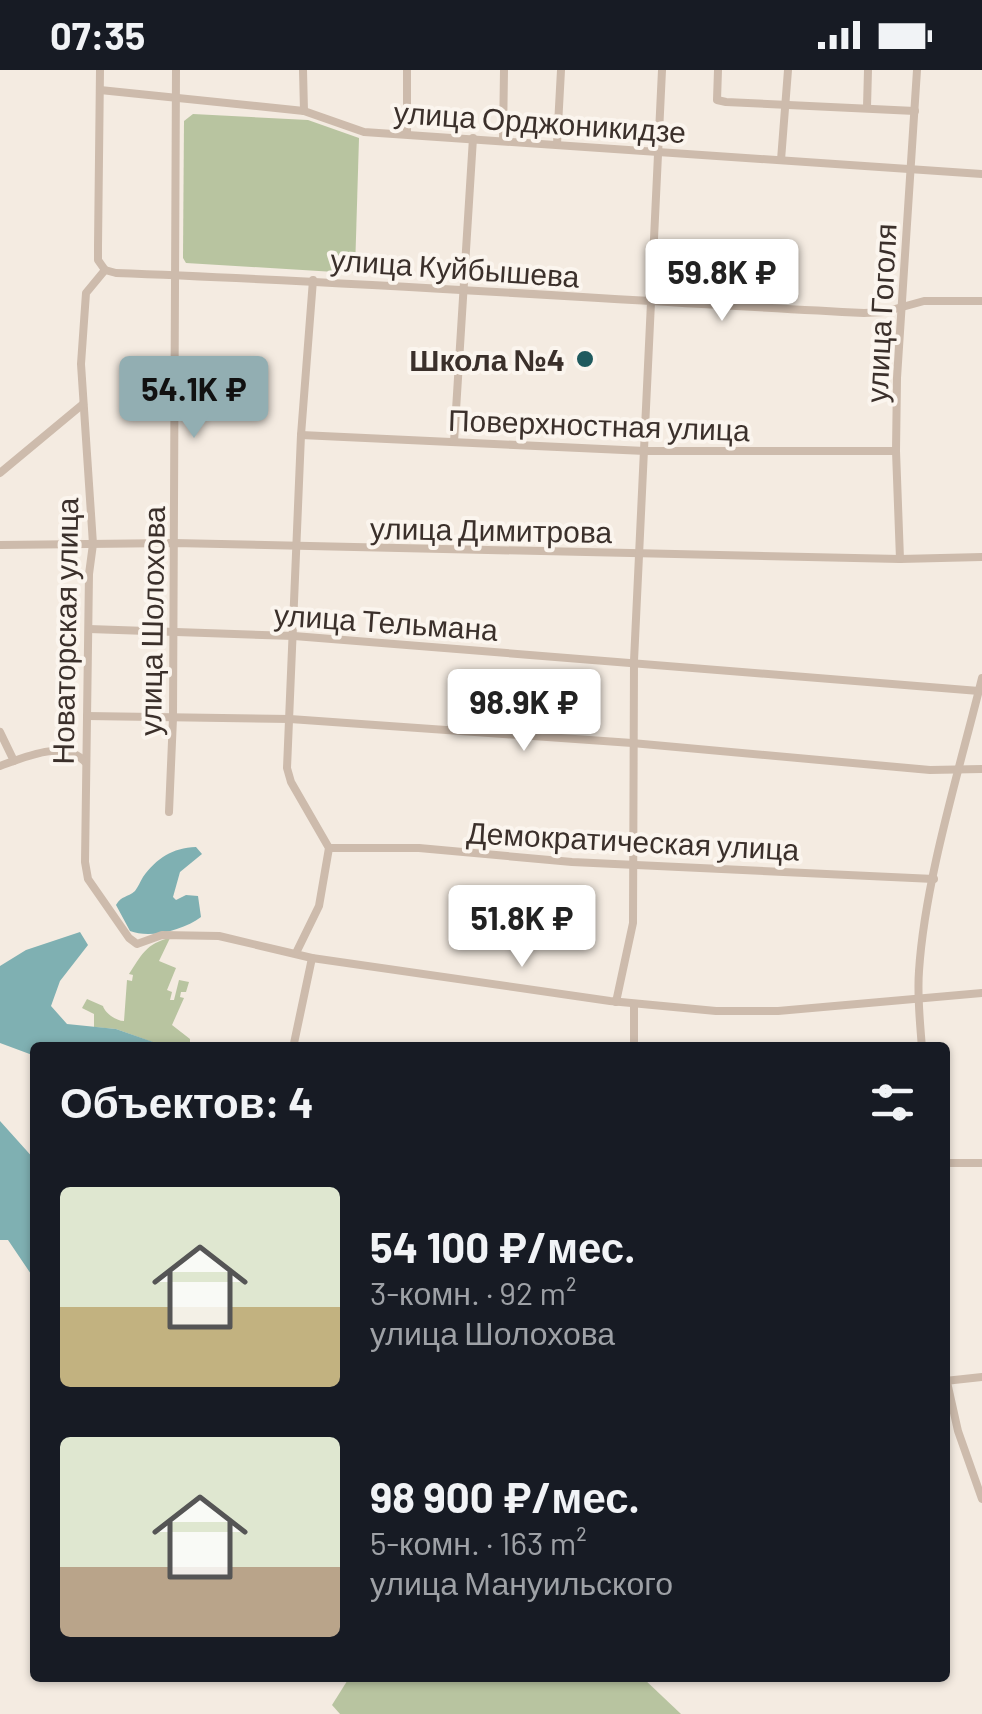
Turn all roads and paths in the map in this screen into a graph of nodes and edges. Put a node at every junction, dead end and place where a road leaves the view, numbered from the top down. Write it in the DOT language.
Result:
graph roads {
  1 [pos="100,70"];
  2 [pos="176,70"];
  3 [pos="303,70"];
  4 [pos="406,70"];
  5 [pos="504,70"];
  6 [pos="562,70"];
  7 [pos="662,70"];
  8 [pos="718,70"];
  9 [pos="788,70"];
  10 [pos="868,70"];
  11 [pos="917,70"];
  12 [pos="100,90"];
  13 [pos="176,100"];
  14 [pos="786,106"];
  15 [pos="867,107"];
  16 [pos="304,110"];
  17 [pos="915,111"];
  18 [pos="407,134"];
  19 [pos="472,138"];
  20 [pos="503,140"];
  21 [pos="557,144"];
  22 [pos="659,152"];
  23 [pos="781,160"];
  24 [pos="912,169"];
  25 [pos="982,174"];
  26 [pos="104,270"];
  27 [pos="176,275"];
  28 [pos="312,280"];
  29 [pos="463,292"];
  30 [pos="982,301"];
  31 [pos="650,302"];
  32 [pos="902,306"];
  33 [pos="83,404"];
  34 [pos="301,434"];
  35 [pos="454,442"];
  36 [pos="644,451"];
  37 [pos="896,451"];
  38 [pos="0,473"];
  39 [pos="174,543"];
  40 [pos="93,544"];
  41 [pos="0,545"];
  42 [pos="297,548"];
  43 [pos="639,554"];
  44 [pos="982,557"];
  45 [pos="900,559"];
  46 [pos="90,629"];
  47 [pos="172,632"];
  48 [pos="294,636"];
  49 [pos="634,662"];
  50 [pos="982,678"];
  51 [pos="979,691"];
  52 [pos="87,716"];
  53 [pos="173,718"];
  54 [pos="290,719"];
  55 [pos="0,732"];
  56 [pos="632,743"];
  57 [pos="14,761"];
  58 [pos="86,762"];
  59 [pos="0,766"];
  60 [pos="982,769"];
  61 [pos="961,770"];
  62 [pos="169,812"];
  63 [pos="329,848"];
  64 [pos="636,865"];
  65 [pos="934,879"];
  66 [pos="296,953"];
  67 [pos="312,958"];
  68 [pos="982,993"];
  69 [pos="918,998"];
  70 [pos="616,1002"];
  71 [pos="634,1004"];
  72 [pos="294,1042"];
  73 [pos="634,1042"];
  74 [pos="922,1042"];
  75 [pos="950,1163"];
  76 [pos="982,1163"];
  77 [pos="982,1377"];
  78 [pos="950,1381"];
  79 [pos="950,1398"];
  80 [pos="982,1499"];
  1 -- 12 [label="street"];
  2 -- 13 [label="street, улица Шолохова"];
  3 -- 16 [label="street"];
  4 -- 18 [label="street"];
  5 -- 20 [label="street"];
  6 -- 21 [label="street"];
  7 -- 22 [label="street"];
  8 -- 14 [label="street"];
  9 -- 14 [label="street"];
  10 -- 15 [label="street"];
  11 -- 17 [label="street, улица Гоголя"];
  12 -- 13 [label="street, улица Орджоникидзе"];
  12 -- 26 [label="street"];
  13 -- 16 [label="street, улица Орджоникидзе"];
  13 -- 27 [label="street, улица Шолохова"];
  14 -- 15 [label="street"];
  14 -- 23 [label="street"];
  15 -- 17 [label="street"];
  16 -- 18 [label="street, улица Орджоникидзе"];
  17 -- 24 [label="street, улица Гоголя"];
  18 -- 19 [label="street, улица Орджоникидзе"];
  19 -- 20 [label="street, улица Орджоникидзе"];
  19 -- 29 [label="street"];
  20 -- 21 [label="street, улица Орджоникидзе"];
  21 -- 22 [label="street, улица Орджоникидзе"];
  22 -- 23 [label="street, улица Орджоникидзе"];
  22 -- 31 [label="street"];
  23 -- 24 [label="street, улица Орджоникидзе"];
  24 -- 25 [label="street, улица Орджоникидзе"];
  24 -- 32 [label="street, улица Гоголя"];
  26 -- 27 [label="street, улица Куйбышева"];
  26 -- 33 [label="street, Новаторская улица"];
  27 -- 28 [label="street, улица Куйбышева"];
  27 -- 39 [label="street, улица Шолохова"];
  28 -- 29 [label="street, улица Куйбышева"];
  28 -- 34 [label="street"];
  29 -- 31 [label="street, улица Куйбышева"];
  29 -- 35 [label="street"];
  30 -- 32 [label="street, улица Куйбышева"];
  31 -- 32 [label="street, улица Куйбышева"];
  31 -- 36 [label="street"];
  32 -- 37 [label="street, улица Гоголя"];
  33 -- 38 [label="street"];
  33 -- 40 [label="street, Новаторская улица"];
  34 -- 35 [label="street, Поверхностная улица"];
  34 -- 42 [label="street"];
  35 -- 36 [label="street, Поверхностная улица"];
  36 -- 37 [label="street, Поверхностная улица"];
  36 -- 43 [label="street"];
  37 -- 45 [label="street, улица Гоголя"];
  39 -- 40 [label="street, улица Димитрова"];
  39 -- 42 [label="street, улица Димитрова"];
  39 -- 47 [label="street, улица Шолохова"];
  40 -- 41 [label="street, улица Димитрова"];
  40 -- 46 [label="street, Новаторская улица"];
  42 -- 43 [label="street, улица Димитрова"];
  42 -- 48 [label="street"];
  43 -- 45 [label="street, улица Димитрова"];
  43 -- 49 [label="street"];
  44 -- 45 [label="street, улица Димитрова"];
  46 -- 47 [label="street, улица Тельмана"];
  46 -- 52 [label="street, Новаторская улица"];
  47 -- 48 [label="street, улица Тельмана"];
  47 -- 53 [label="street, улица Шолохова"];
  48 -- 49 [label="street, улица Тельмана"];
  48 -- 54 [label="street"];
  49 -- 51 [label="street, улица Тельмана"];
  49 -- 56 [label="street"];
  50 -- 51 [label="street"];
  51 -- 61 [label="street"];
  52 -- 53 [label="street"];
  52 -- 58 [label="street, Новаторская улица"];
  53 -- 54 [label="street"];
  53 -- 62 [label="street, улица Шолохова"];
  54 -- 56 [label="street"];
  54 -- 63 [label="street"];
  55 -- 57 [label="street"];
  56 -- 61 [label="street"];
  56 -- 64 [label="street"];
  57 -- 58 [label="street"];
  57 -- 59 [label="street"];
  58 -- 66 [label="street, Новаторская улица"];
  60 -- 61 [label="street"];
  61 -- 65 [label="street"];
  63 -- 64 [label="street, Демократическая улица"];
  63 -- 66 [label="street"];
  64 -- 65 [label="street, Демократическая улица"];
  64 -- 70 [label="street"];
  65 -- 69 [label="street"];
  66 -- 67 [label="street"];
  67 -- 70 [label="street"];
  67 -- 72 [label="street"];
  68 -- 69 [label="street"];
  69 -- 71 [label="street"];
  69 -- 74 [label="street"];
  70 -- 71 [label="street"];
  71 -- 73 [label="street"];
  75 -- 76 [label="street"];
  77 -- 78 [label="street"];
  79 -- 80 [label="street"];
}
